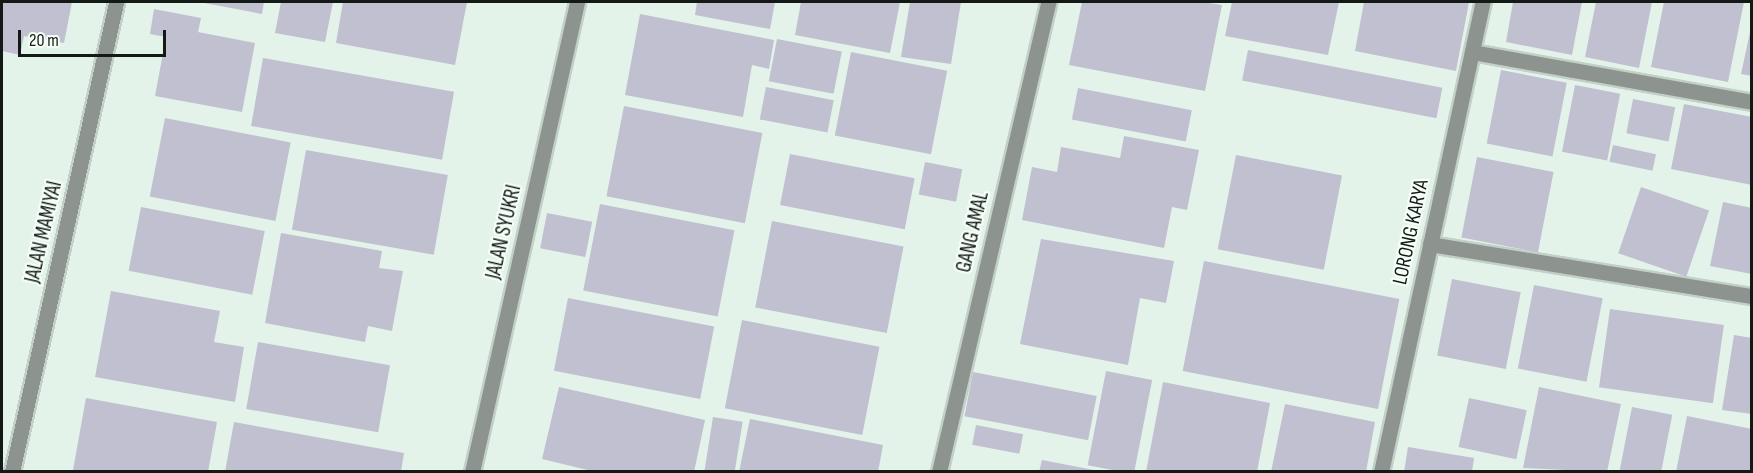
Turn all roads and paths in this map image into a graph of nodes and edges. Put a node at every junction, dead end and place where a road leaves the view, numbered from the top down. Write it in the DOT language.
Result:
graph roads {
  1 [pos="116,2"];
  2 [pos="577,2"];
  3 [pos="1048,2"];
  4 [pos="1483,2"];
  5 [pos="1472,52"];
  6 [pos="1752,102"];
  7 [pos="1430,244"];
  8 [pos="1752,296"];
  9 [pos="12,471"];
  10 [pos="472,471"];
  11 [pos="939,471"];
  12 [pos="1381,471"];
  1 -- 9 [label="street, JALAN MAMIYAI"];
  2 -- 10 [label="street, JALAN SYUKRI"];
  3 -- 11 [label="street, GANG AMAL"];
  4 -- 5 [label="street, LORONG KARYA"];
  5 -- 6 [label="street"];
  5 -- 7 [label="street, LORONG KARYA"];
  7 -- 8 [label="street"];
  7 -- 12 [label="street, LORONG KARYA"];
}
